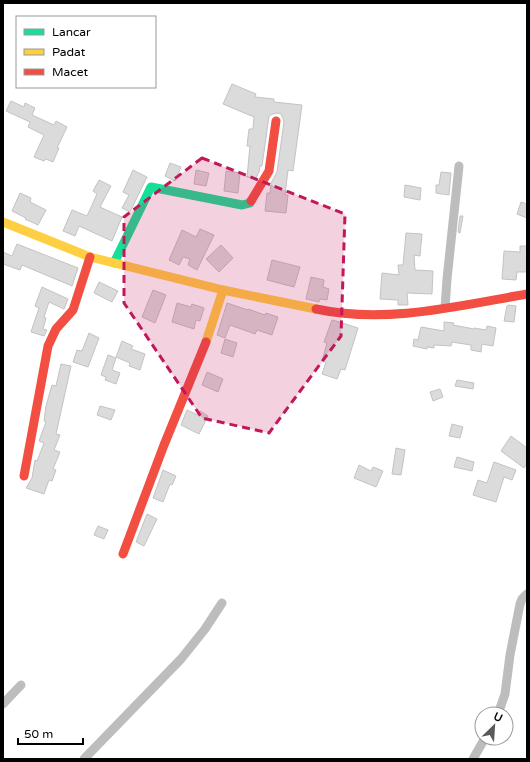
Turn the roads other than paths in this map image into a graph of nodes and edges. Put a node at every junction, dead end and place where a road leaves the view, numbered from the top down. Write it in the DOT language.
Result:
graph roads {
  1 [pos="276,121"];
  2 [pos="459,166"];
  3 [pos="3,222"];
  4 [pos="90,257"];
  5 [pos="114,263"];
  6 [pos="223,290"];
  7 [pos="527,294"];
  8 [pos="446,308"];
  9 [pos="24,476"];
  10 [pos="123,554"];
  11 [pos="527,594"];
  12 [pos="222,603"];
  13 [pos="21,685"];
  14 [pos="3,704"];
  15 [pos="501,706"];
  16 [pos="480,746"];
  17 [pos="84,759"];
  18 [pos="473,759"];
  1 -- 5 [label="street"];
  2 -- 8 [label="street"];
  3 -- 4 [label="street"];
  4 -- 5 [label="street"];
  4 -- 9 [label="street"];
  5 -- 6 [label="street"];
  6 -- 8 [label="street"];
  6 -- 10 [label="street"];
  7 -- 8 [label="street"];
  11 -- 15 [label="street"];
  12 -- 17 [label="street"];
  13 -- 14 [label="street"];
  16 -- 18 [label="street"];
}
